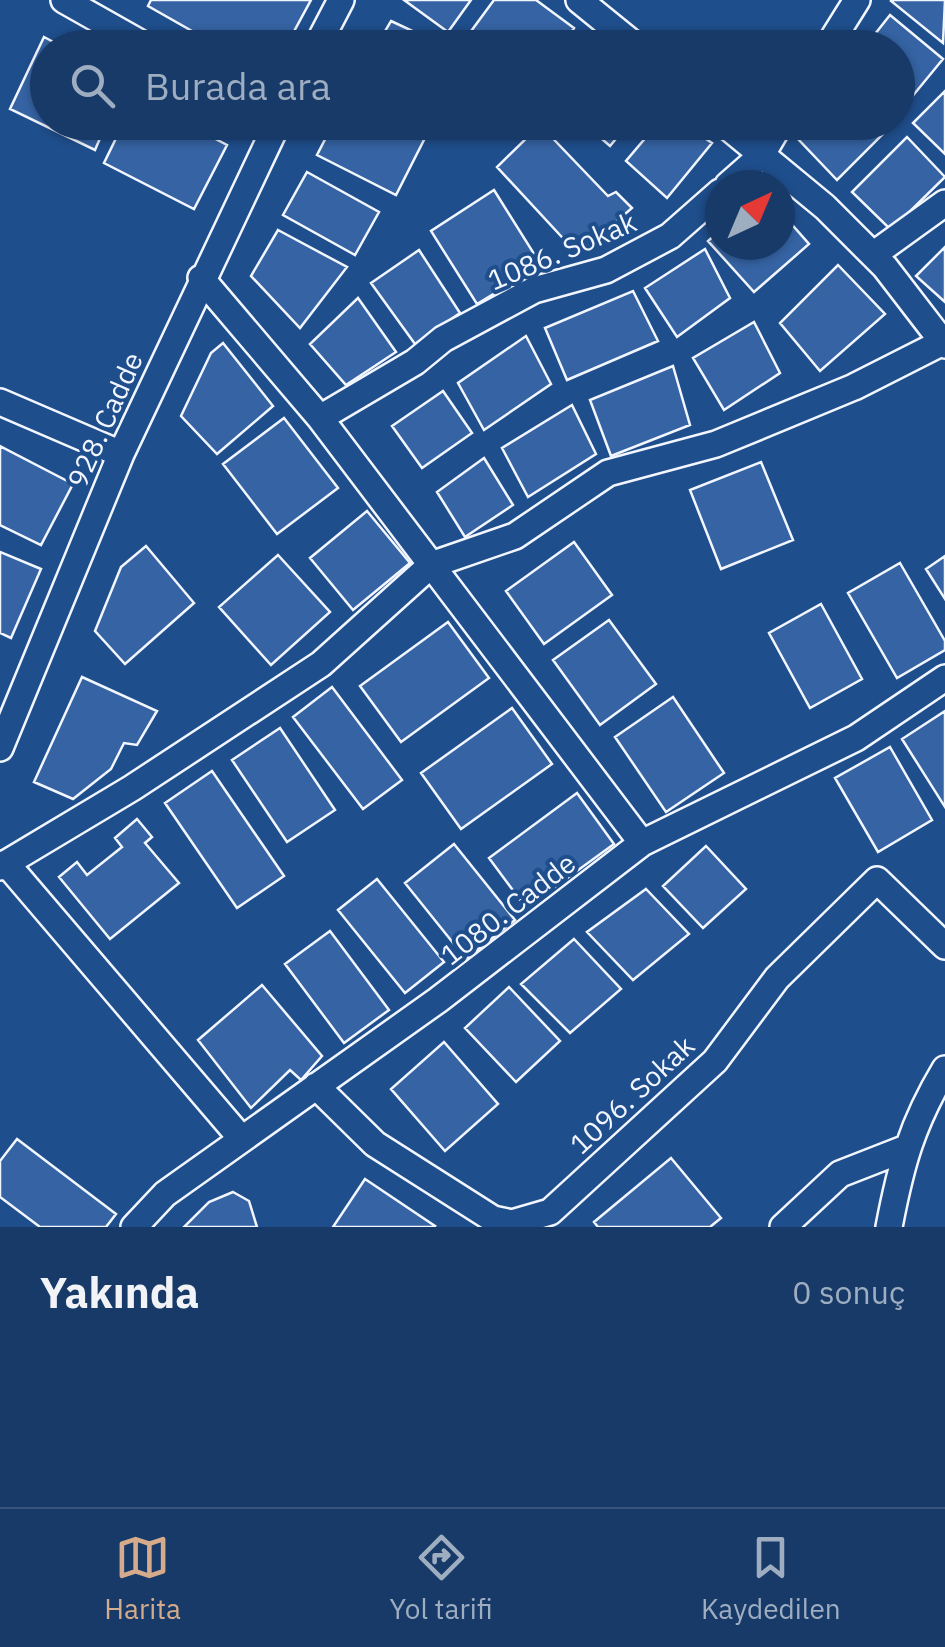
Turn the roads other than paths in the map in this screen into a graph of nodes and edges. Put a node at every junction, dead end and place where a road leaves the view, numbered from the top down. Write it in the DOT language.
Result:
graph roads {
  1 [pos="64,0"];
  2 [pos="341,0"];
  3 [pos="856,0"];
  4 [pos="591,3"];
  5 [pos="117,30"];
  6 [pos="325,30"];
  7 [pos="619,30"];
  8 [pos="838,30"];
  9 [pos="269,140"];
  10 [pos="743,140"];
  11 [pos="770,140"];
  12 [pos="761,156"];
  13 [pos="745,170"];
  14 [pos="945,203"];
  15 [pos="705,205"];
  16 [pos="873,255"];
  17 [pos="201,278"];
  18 [pos="943,344"];
  19 [pos="0,402"];
  20 [pos="320,418"];
  21 [pos="121,454"];
  22 [pos="431,565"];
  23 [pos="945,678"];
  24 [pos="0,748"];
  25 [pos="642,843"];
  26 [pos="3,865"];
  27 [pos="945,946"];
  28 [pos="945,1069"];
  29 [pos="316,1086"];
  30 [pos="240,1138"];
  31 [pos="904,1149"];
  32 [pos="134,1227"];
  33 [pos="783,1227"];
  34 [pos="889,1227"];
  1 -- 5 [label="street"];
  2 -- 6 [label="street"];
  3 -- 8 [label="street"];
  4 -- 7 [label="street"];
  9 -- 17 [label="street, 928. Cadde"];
  10 -- 12 [label="street"];
  11 -- 12 [label="street"];
  12 -- 13 [label="street"];
  12 -- 16 [label="street"];
  14 -- 16 [label="street"];
  15 -- 20 [label="street, 1086. Sokak"];
  16 -- 18 [label="street"];
  17 -- 20 [label="street"];
  17 -- 21 [label="street, 928. Cadde"];
  18 -- 22 [label="street"];
  19 -- 21 [label="street"];
  20 -- 22 [label="street"];
  21 -- 24 [label="street, 928. Cadde"];
  22 -- 25 [label="street"];
  22 -- 26 [label="street"];
  23 -- 25 [label="street, 1080. Cadde"];
  25 -- 29 [label="street, 1080. Cadde"];
  26 -- 30 [label="street"];
  27 -- 29 [label="street, 1096. Sokak"];
  28 -- 31 [label="street"];
  29 -- 30 [label="street, 1080. Cadde"];
  30 -- 32 [label="street, 1080. Cadde"];
  31 -- 33 [label="street"];
  31 -- 34 [label="street"];
}
